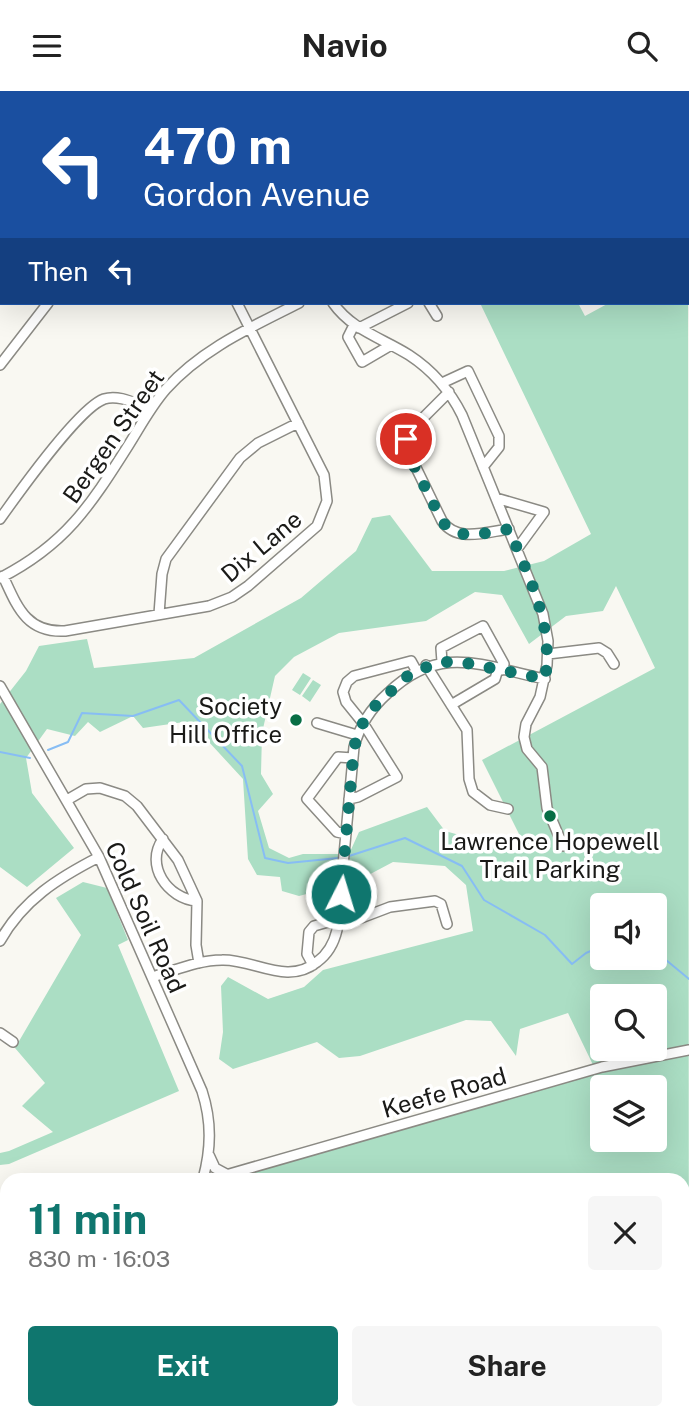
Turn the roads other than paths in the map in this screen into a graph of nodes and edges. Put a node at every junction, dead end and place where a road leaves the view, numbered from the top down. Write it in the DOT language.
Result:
graph roads {
  1 [pos="46,305"];
  2 [pos="238,305"];
  3 [pos="295,305"];
  4 [pos="335,305"];
  5 [pos="404,305"];
  6 [pos="430,305"];
  7 [pos="437,316"];
  8 [pos="356,327"];
  9 [pos="250,328"];
  10 [pos="391,345"];
  11 [pos="0,365"];
  12 [pos="442,383"];
  13 [pos="449,392"];
  14 [pos="151,409"];
  15 [pos="298,423"];
  16 [pos="484,467"];
  17 [pos="496,498"];
  18 [pos="0,519"];
  19 [pos="509,529"];
  20 [pos="517,549"];
  21 [pos="2,577"];
  22 [pos="159,614"];
  23 [pos="548,654"];
  24 [pos="442,662"];
  25 [pos="614,664"];
  26 [pos="426,665"];
  27 [pos="416,670"];
  28 [pos="500,670"];
  29 [pos="545,679"];
  30 [pos="0,685"];
  31 [pos="451,705"];
  32 [pos="317,723"];
  33 [pos="363,723"];
  34 [pos="357,736"];
  35 [pos="353,758"];
  36 [pos="349,799"];
  37 [pos="67,800"];
  38 [pos="508,809"];
  39 [pos="346,834"];
  40 [pos="163,839"];
  41 [pos="563,846"];
  42 [pos="99,857"];
  43 [pos="197,901"];
  44 [pos="338,923"];
  45 [pos="447,924"];
  46 [pos="0,941"];
  47 [pos="200,963"];
  48 [pos="313,965"];
  49 [pos="152,977"];
  50 [pos="0,1033"];
  51 [pos="13,1042"];
  52 [pos="689,1050"];
  53 [pos="209,1154"];
  54 [pos="204,1173"];
  55 [pos="224,1173"];
  56 [pos="235,1173"];
  1 -- 11 [label="street"];
  2 -- 9 [label="street, Dix Lane"];
  3 -- 9 [label="street, Bergen Street"];
  4 -- 8 [label="street"];
  5 -- 8 [label="street"];
  6 -- 7 [label="street"];
  8 -- 10 [label="street"];
  8 -- 10 [label="street"];
  9 -- 14 [label="street, Bergen Street"];
  9 -- 15 [label="street, Dix Lane"];
  10 -- 12 [label="street"];
  12 -- 13 [label="street"];
  12 -- 16 [label="street"];
  13 -- 16 [label="street"];
  13 -- 19 [label="street"];
  14 -- 18 [label="street"];
  14 -- 21 [label="street, Bergen Street"];
  15 -- 22 [label="street"];
  15 -- 22 [label="street, Dix Lane"];
  16 -- 17 [label="street"];
  17 -- 19 [label="street"];
  17 -- 20 [label="street"];
  19 -- 20 [label="street"];
  20 -- 23 [label="street"];
  21 -- 22 [label="street, Dix Lane"];
  23 -- 25 [label="street"];
  23 -- 29 [label="street"];
  24 -- 26 [label="street"];
  24 -- 28 [label="street"];
  24 -- 28 [label="street"];
  26 -- 27 [label="street"];
  26 -- 31 [label="street"];
  27 -- 33 [label="street"];
  27 -- 33 [label="street"];
  28 -- 29 [label="street"];
  28 -- 31 [label="street"];
  29 -- 41 [label="street"];
  30 -- 37 [label="street, Cold Soil Road"];
  31 -- 38 [label="street"];
  32 -- 34 [label="street"];
  33 -- 34 [label="street"];
  33 -- 36 [label="street"];
  34 -- 35 [label="street"];
  35 -- 36 [label="street"];
  35 -- 39 [label="street"];
  36 -- 39 [label="street"];
  37 -- 40 [label="street"];
  37 -- 42 [label="street, Cold Soil Road"];
  39 -- 44 [label="street"];
  40 -- 43 [label="street"];
  40 -- 43 [label="street"];
  42 -- 46 [label="street"];
  42 -- 49 [label="street, Cold Soil Road"];
  43 -- 47 [label="street"];
  44 -- 45 [label="street"];
  44 -- 48 [label="street"];
  44 -- 48 [label="street"];
  47 -- 48 [label="street"];
  47 -- 49 [label="street"];
  49 -- 53 [label="street, Cold Soil Road"];
  50 -- 51 [label="street"];
  52 -- 56 [label="street, Keefe Road"];
  53 -- 54 [label="street, Cold Soil Road"];
  53 -- 55 [label="street"];
}
